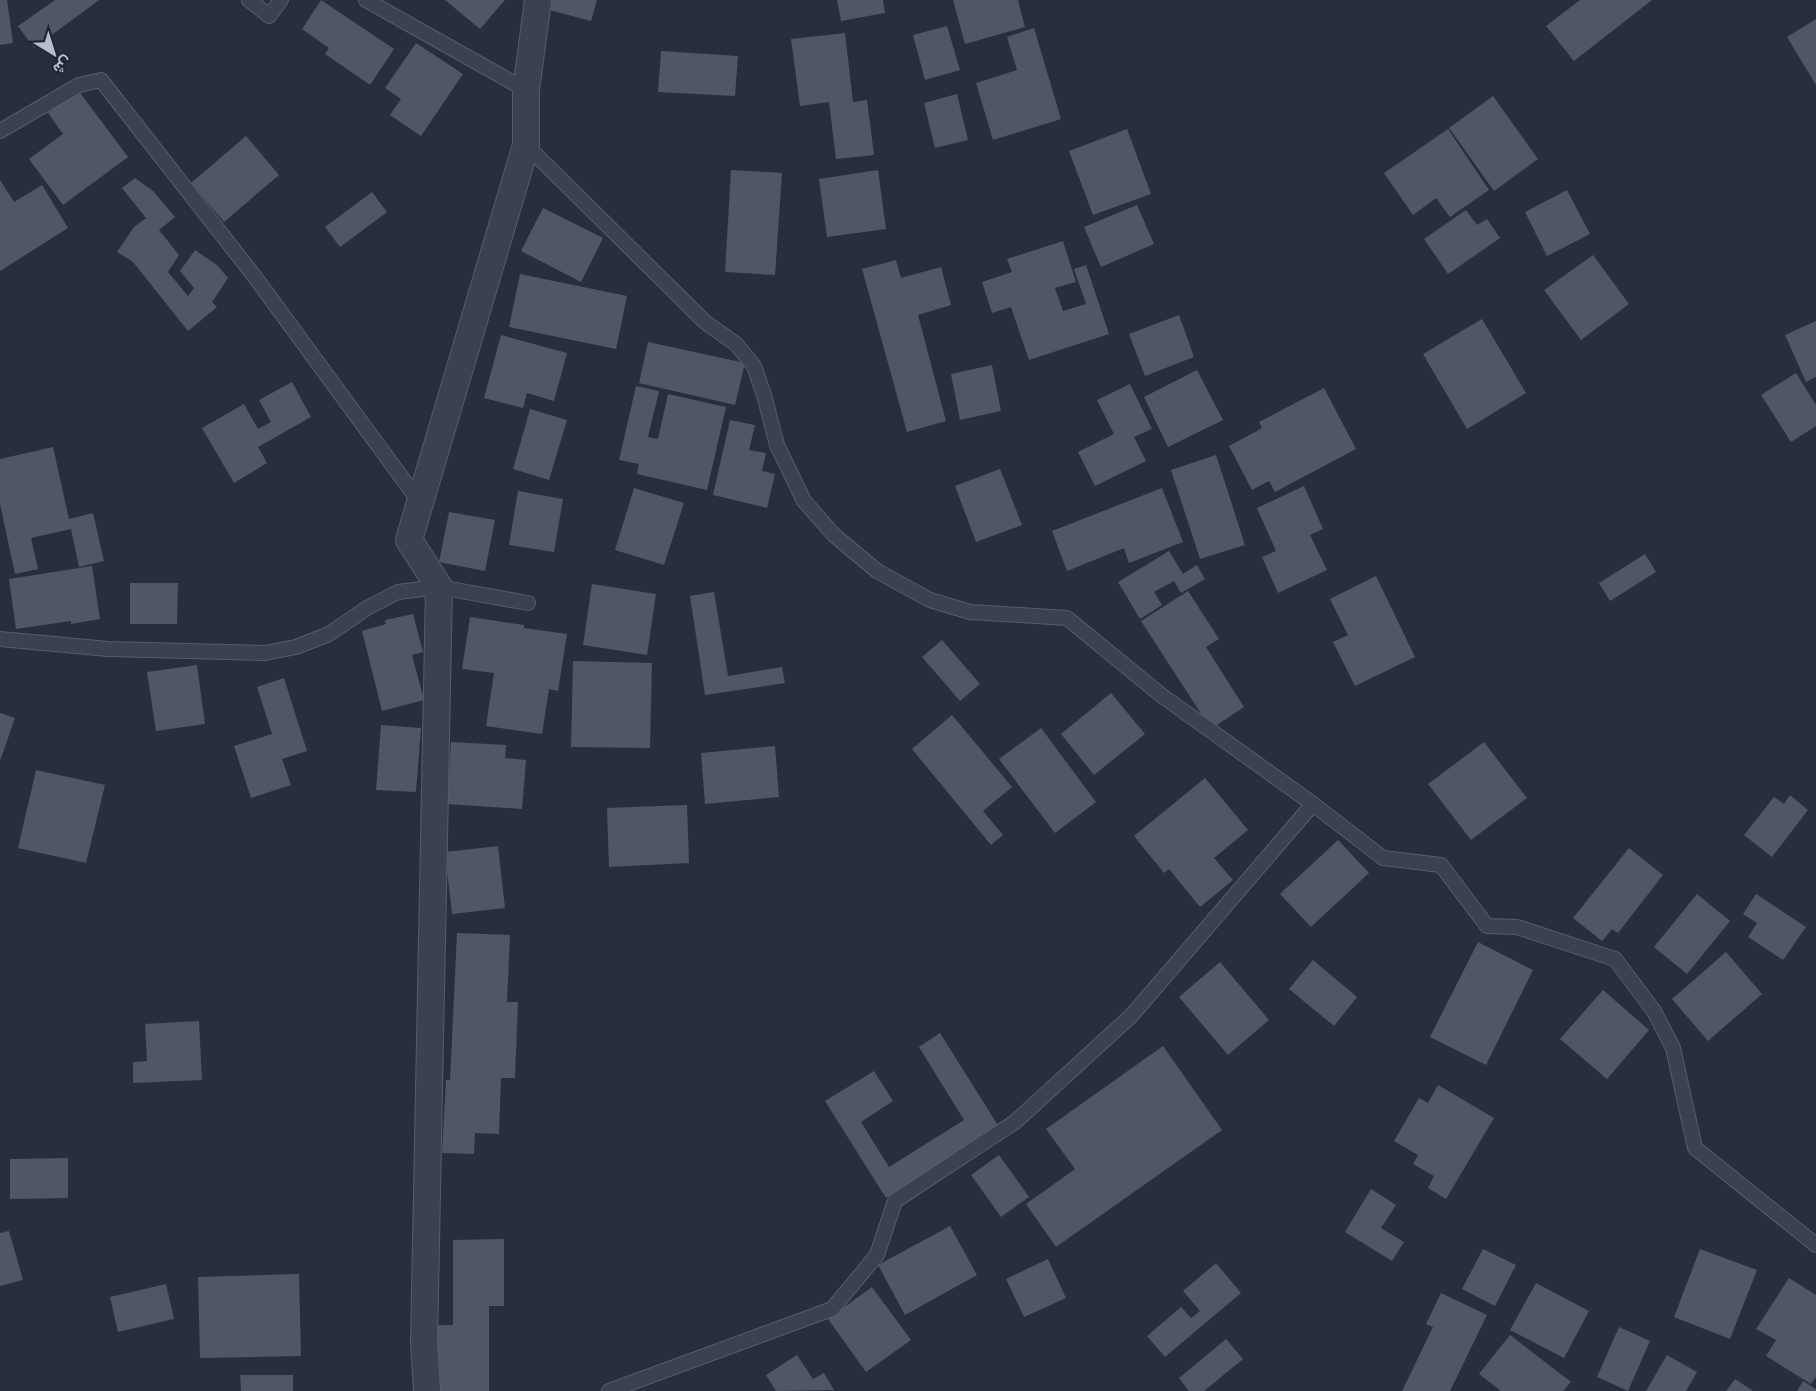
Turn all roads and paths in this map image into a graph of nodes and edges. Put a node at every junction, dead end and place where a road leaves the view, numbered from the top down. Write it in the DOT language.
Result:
graph roads {
  1 [pos="249,0"];
  2 [pos="281,0"];
  3 [pos="366,0"];
  4 [pos="538,0"];
  5 [pos="526,90"];
  6 [pos="0,131"];
  7 [pos="526,145"];
  8 [pos="421,504"];
  9 [pos="440,587"];
  10 [pos="528,603"];
  11 [pos="0,639"];
  12 [pos="1313,804"];
  13 [pos="1816,1245"];
  14 [pos="427,1391"];
  15 [pos="609,1391"];
  1 -- 2 [label="lane"];
  3 -- 5 [label="lane"];
  4 -- 5 [label="street"];
  5 -- 7 [label="street"];
  6 -- 8 [label="lane"];
  7 -- 8 [label="street"];
  7 -- 12 [label="lane"];
  8 -- 9 [label="street"];
  9 -- 10 [label="lane"];
  9 -- 11 [label="lane"];
  9 -- 14 [label="street"];
  12 -- 13 [label="lane"];
  12 -- 15 [label="lane"];
}
